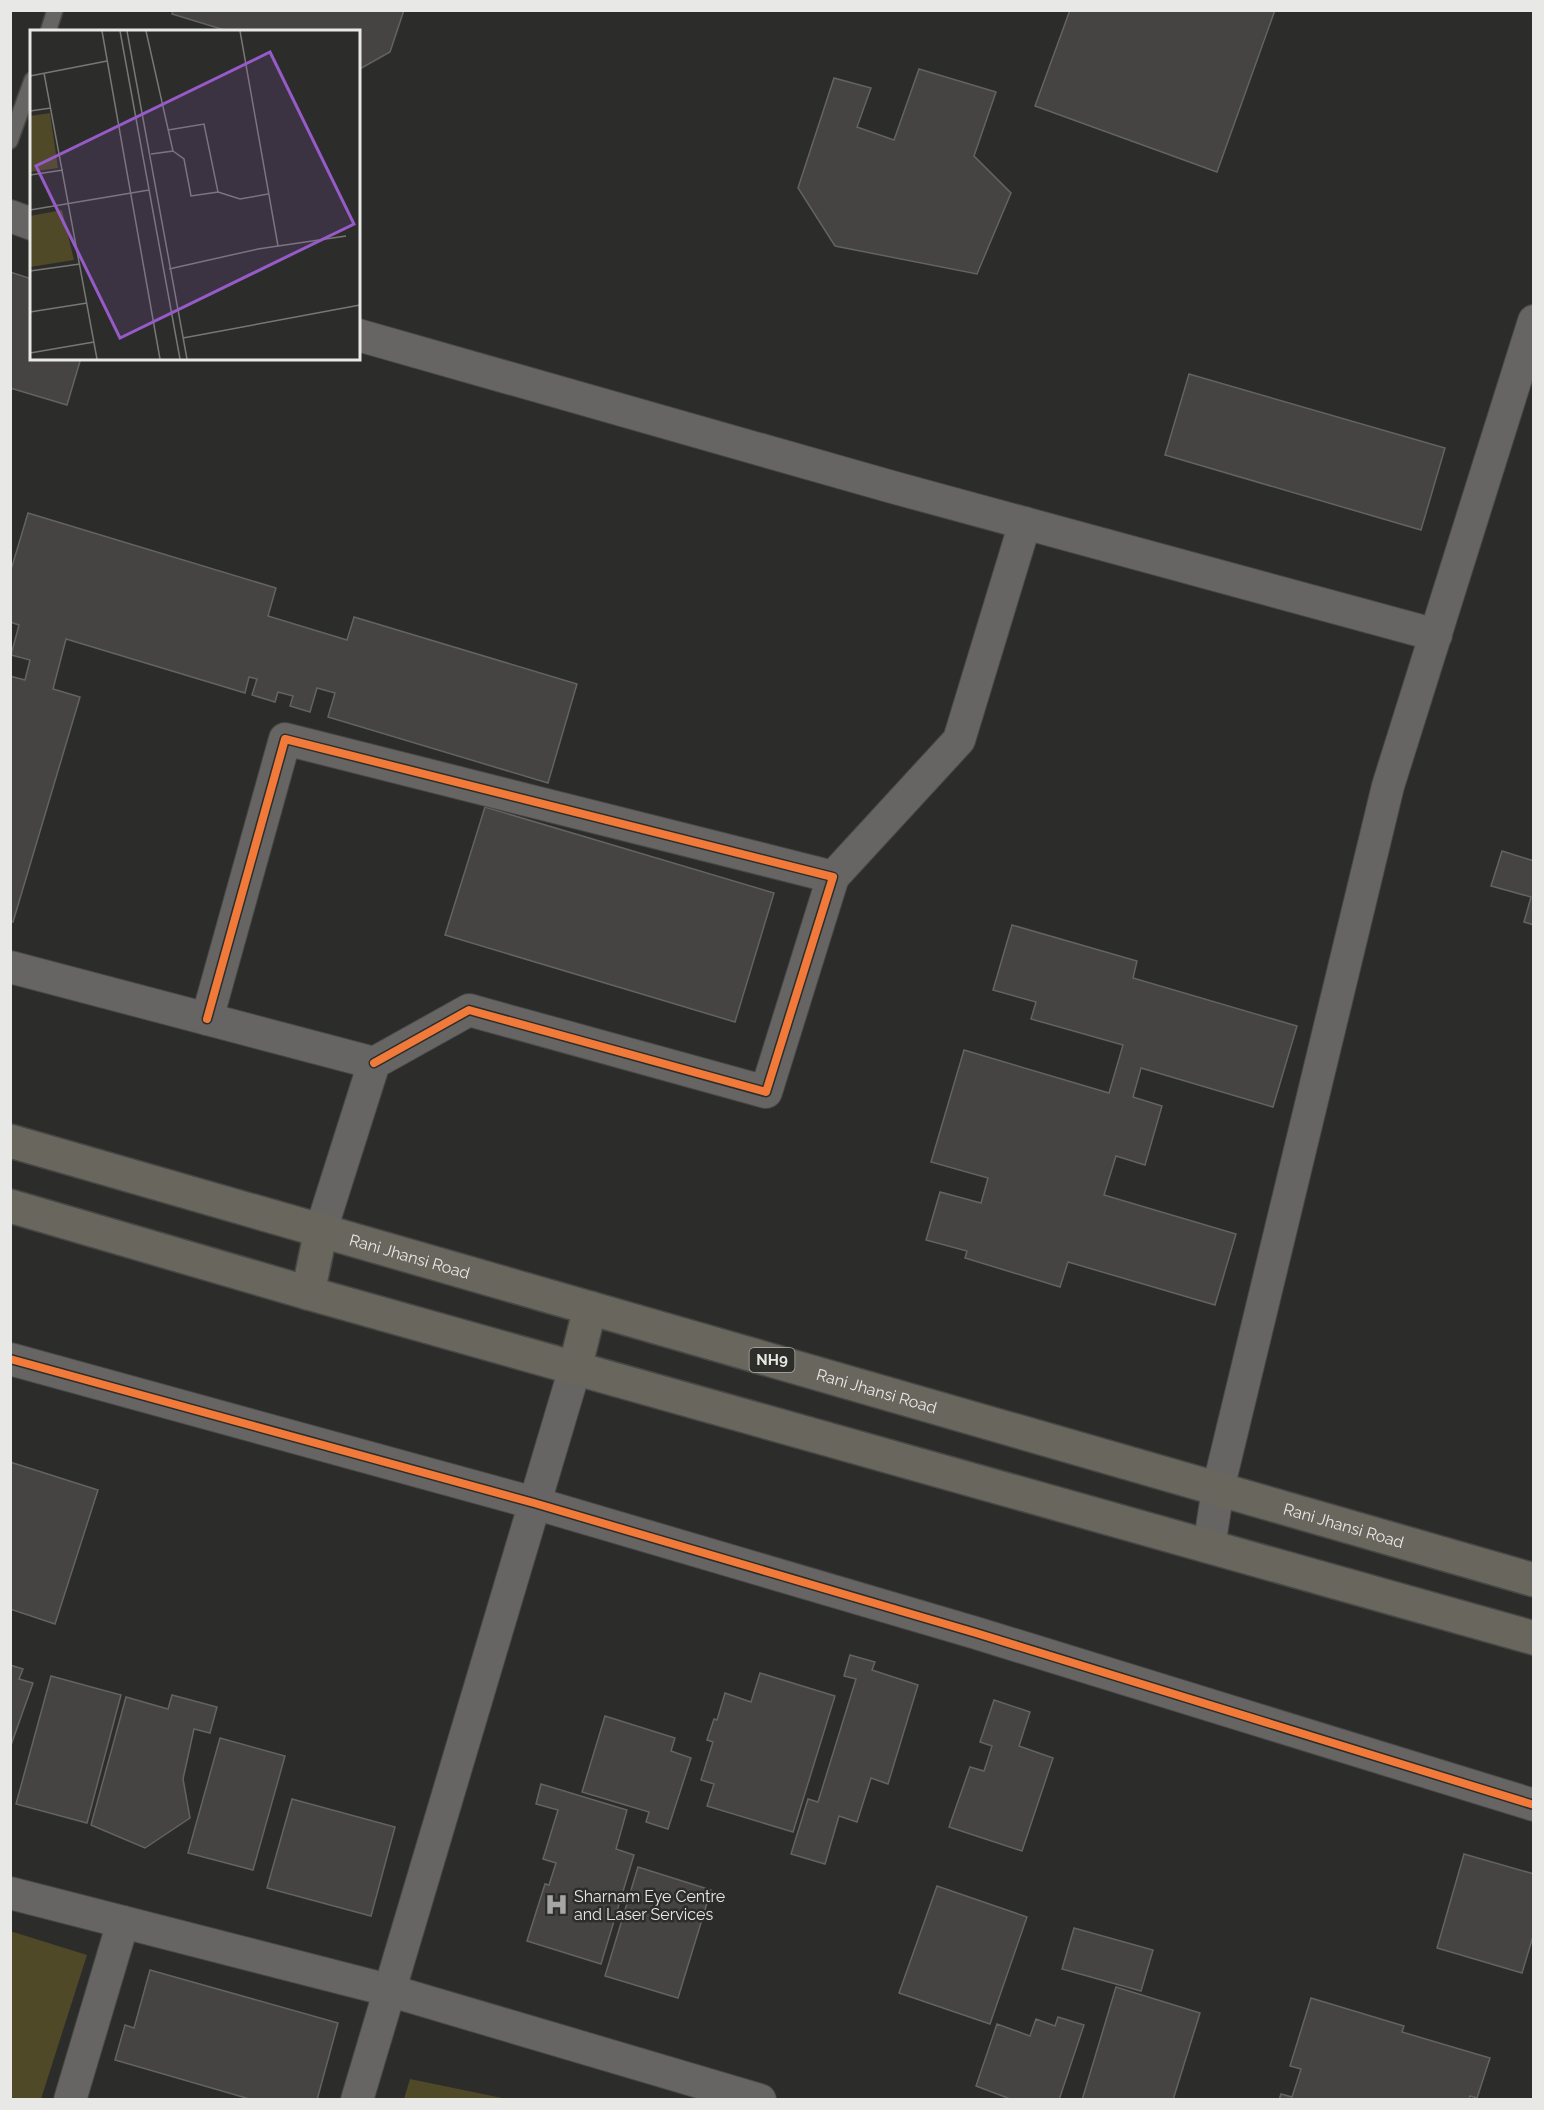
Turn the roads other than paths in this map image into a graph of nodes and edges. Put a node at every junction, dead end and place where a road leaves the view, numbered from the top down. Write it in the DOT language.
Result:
graph roads {
  1 [pos="55,10"];
  2 [pos="49,30"];
  3 [pos="30,86"];
  4 [pos="10,141"];
  5 [pos="10,216"];
  6 [pos="30,223"];
  7 [pos="1533,321"];
  8 [pos="360,336"];
  9 [pos="1025,523"];
  10 [pos="1436,634"];
  11 [pos="833,877"];
  12 [pos="10,967"];
  13 [pos="207,1019"];
  14 [pos="374,1063"];
  15 [pos="10,1141"];
  16 [pos="10,1206"];
  17 [pos="321,1230"];
  18 [pos="308,1293"];
  19 [pos="590,1308"];
  20 [pos="10,1359"];
  21 [pos="575,1368"];
  22 [pos="1218,1489"];
  23 [pos="534,1503"];
  24 [pos="1209,1546"];
  25 [pos="1533,1580"];
  26 [pos="1533,1638"];
  27 [pos="1533,1805"];
  28 [pos="10,1893"];
  29 [pos="123,1922"];
  30 [pos="388,1990"];
  31 [pos="70,2100"];
  32 [pos="357,2100"];
  33 [pos="760,2100"];
  1 -- 2 [label="lane"];
  3 -- 4 [label="lane"];
  5 -- 6 [label="street"];
  7 -- 10 [label="street"];
  8 -- 9 [label="street"];
  9 -- 10 [label="street"];
  9 -- 11 [label="street"];
  10 -- 22 [label="street"];
  11 -- 13 [label="street"];
  11 -- 14 [label="street"];
  12 -- 13 [label="street"];
  13 -- 14 [label="street"];
  14 -- 17 [label="street"];
  15 -- 17 [label="highway, Rani Jhansi Road / NH9"];
  16 -- 18 [label="highway"];
  17 -- 18 [label="highway"];
  17 -- 19 [label="highway, Rani Jhansi Road / NH9"];
  18 -- 21 [label="highway"];
  19 -- 21 [label="highway"];
  19 -- 22 [label="highway, Rani Jhansi Road / NH9"];
  20 -- 23 [label="street"];
  21 -- 23 [label="street"];
  21 -- 24 [label="highway"];
  22 -- 24 [label="street"];
  22 -- 25 [label="highway, Rani Jhansi Road / NH9"];
  23 -- 27 [label="street"];
  23 -- 30 [label="street"];
  24 -- 26 [label="highway"];
  28 -- 29 [label="street"];
  29 -- 30 [label="street"];
  29 -- 31 [label="street"];
  30 -- 32 [label="street"];
  30 -- 33 [label="street"];
}
